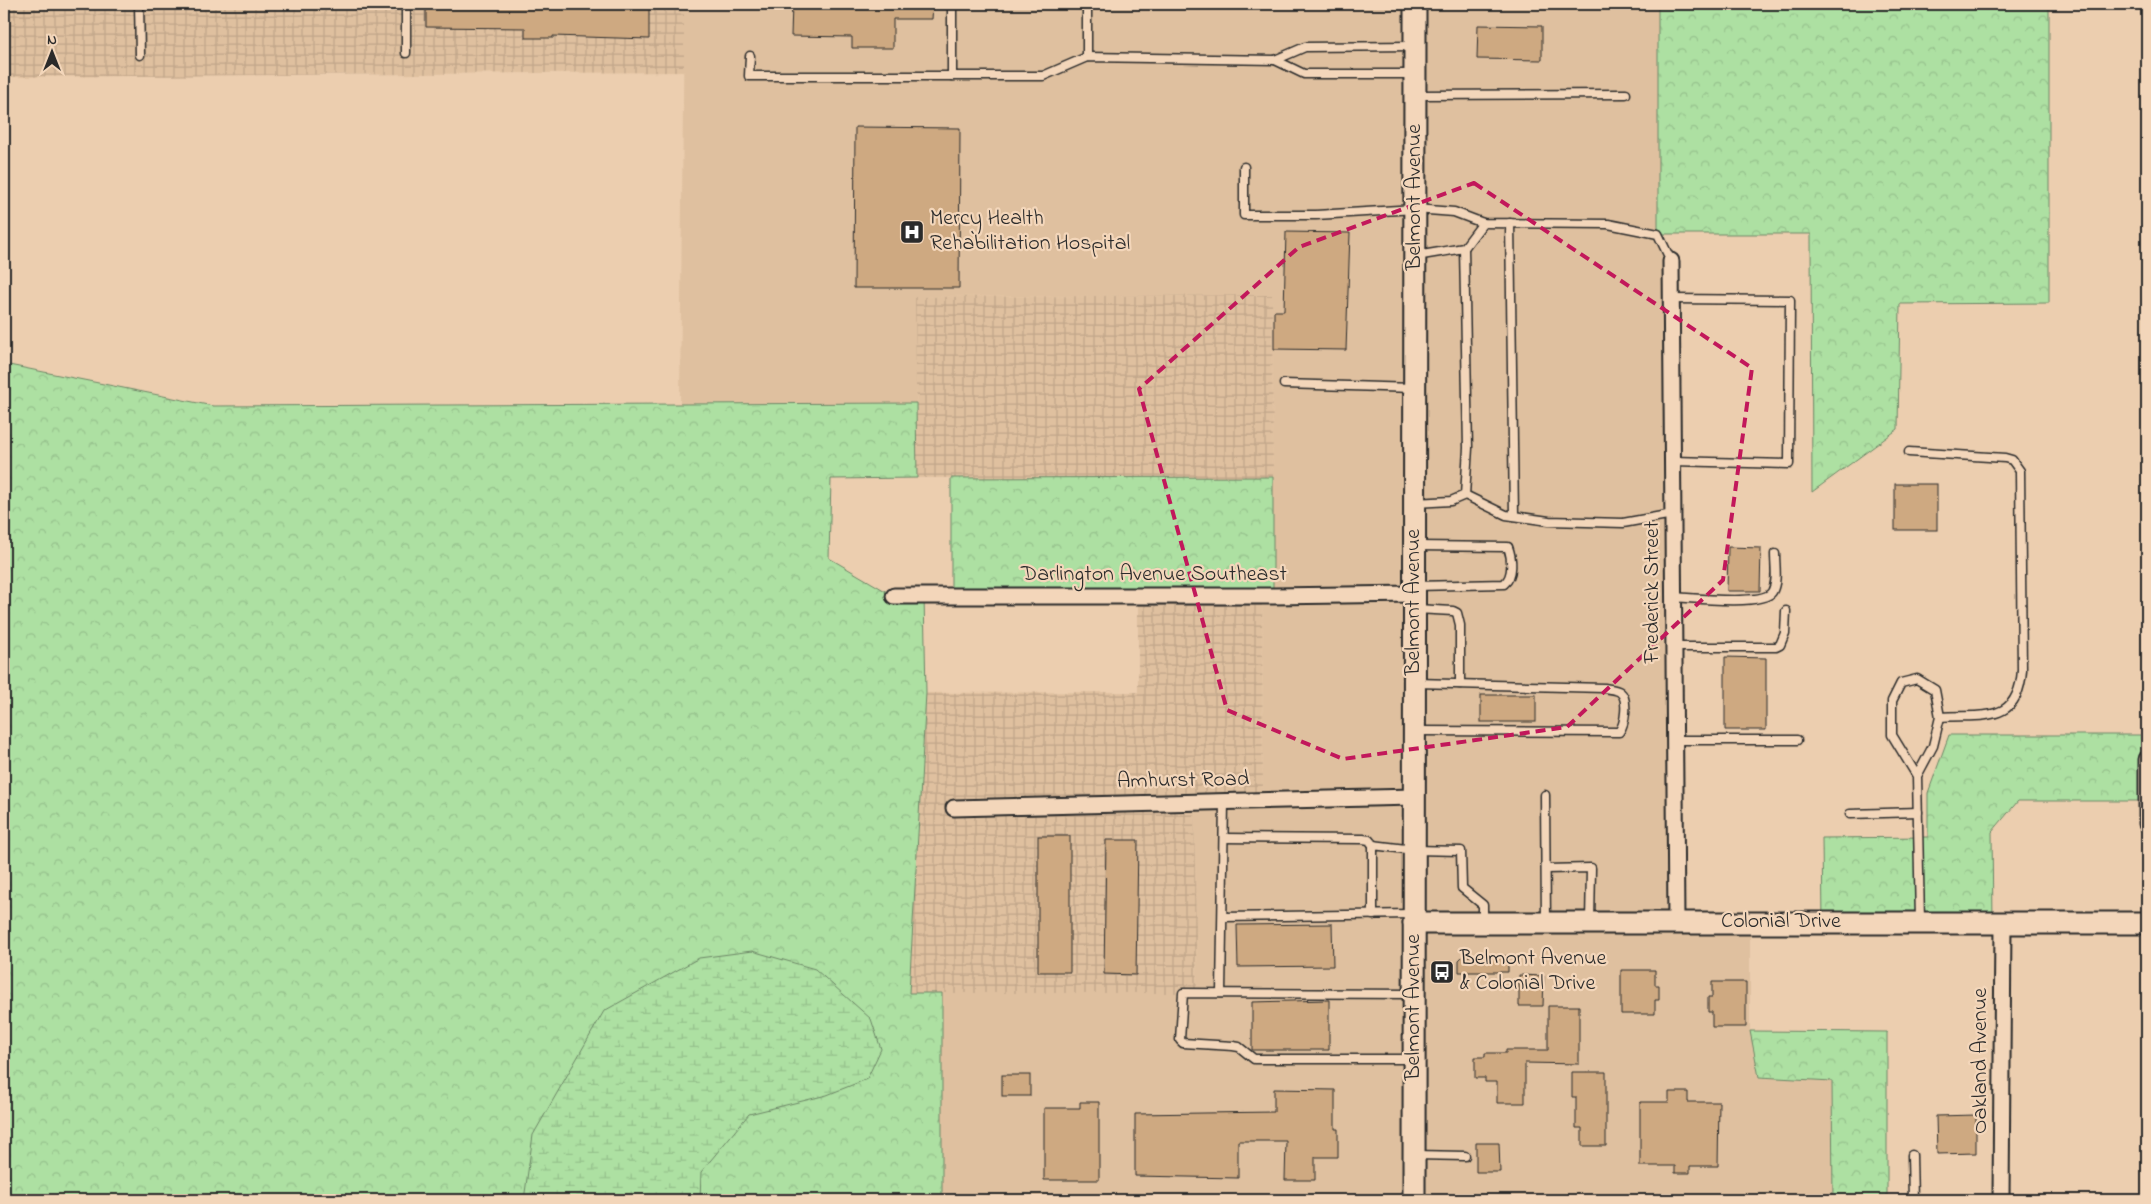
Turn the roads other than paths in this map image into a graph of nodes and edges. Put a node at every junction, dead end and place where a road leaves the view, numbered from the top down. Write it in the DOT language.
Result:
graph roads {
  1 [pos="139,4"];
  2 [pos="406,4"];
  3 [pos="952,4"];
  4 [pos="1087,4"];
  5 [pos="1415,4"];
  6 [pos="1415,46"];
  7 [pos="406,53"];
  8 [pos="140,55"];
  9 [pos="750,56"];
  10 [pos="1087,57"];
  11 [pos="1275,60"];
  12 [pos="952,76"];
  13 [pos="1415,85"];
  14 [pos="1626,94"];
  15 [pos="1244,167"];
  16 [pos="1415,209"];
  17 [pos="1483,223"];
  18 [pos="1510,223"];
  19 [pos="1464,248"];
  20 [pos="1415,256"];
  21 [pos="1670,261"];
  22 [pos="1671,299"];
  23 [pos="1284,384"];
  24 [pos="1414,388"];
  25 [pos="1909,452"];
  26 [pos="1673,461"];
  27 [pos="1466,495"];
  28 [pos="1414,503"];
  29 [pos="1674,514"];
  30 [pos="1514,516"];
  31 [pos="1414,546"];
  32 [pos="1775,554"];
  33 [pos="894,596"];
  34 [pos="1414,596"];
  35 [pos="1674,597"];
  36 [pos="1786,611"];
  37 [pos="1674,647"];
  38 [pos="1414,683"];
  39 [pos="1460,684"];
  40 [pos="1940,717"];
  41 [pos="1414,731"];
  42 [pos="1675,740"];
  43 [pos="1797,740"];
  44 [pos="2147,758"];
  45 [pos="1917,776"];
  46 [pos="1545,794"];
  47 [pos="1414,797"];
  48 [pos="1224,802"];
  49 [pos="954,808"];
  50 [pos="1918,812"];
  51 [pos="1850,814"];
  52 [pos="2147,824"];
  53 [pos="1224,838"];
  54 [pos="1373,844"];
  55 [pos="1414,850"];
  56 [pos="1547,869"];
  57 [pos="1373,915"];
  58 [pos="1223,917"];
  59 [pos="1414,919"];
  60 [pos="1676,922"];
  61 [pos="1590,923"];
  62 [pos="1920,923"];
  63 [pos="2003,923"];
  64 [pos="2147,923"];
  65 [pos="1483,924"];
  66 [pos="1546,924"];
  67 [pos="1221,993"];
  68 [pos="1414,994"];
  69 [pos="1414,1058"];
  70 [pos="1414,1155"];
  71 [pos="1912,1155"];
  72 [pos="1465,1156"];
  73 [pos="1414,1200"];
  74 [pos="1913,1200"];
  75 [pos="2001,1200"];
  1 -- 8 [label="lane"];
  2 -- 7 [label="lane"];
  3 -- 12 [label="lane"];
  4 -- 10 [label="lane"];
  5 -- 6 [label="main road, Belmont Avenue"];
  6 -- 11 [label="lane"];
  6 -- 13 [label="main road, Belmont Avenue"];
  9 -- 12 [label="lane"];
  10 -- 11 [label="lane"];
  10 -- 12 [label="lane"];
  11 -- 13 [label="lane"];
  13 -- 14 [label="lane"];
  13 -- 16 [label="main road, Belmont Avenue"];
  15 -- 16 [label="lane"];
  16 -- 17 [label="lane"];
  16 -- 20 [label="main road, Belmont Avenue"];
  17 -- 18 [label="lane"];
  17 -- 19 [label="lane"];
  18 -- 21 [label="lane"];
  18 -- 30 [label="lane"];
  19 -- 20 [label="lane"];
  19 -- 27 [label="lane"];
  20 -- 24 [label="main road, Belmont Avenue"];
  21 -- 22 [label="street, Frederick Street"];
  22 -- 26 [label="street, Frederick Street"];
  22 -- 26 [label="lane"];
  23 -- 24 [label="lane"];
  24 -- 28 [label="main road, Belmont Avenue"];
  25 -- 40 [label="lane"];
  26 -- 29 [label="street, Frederick Street"];
  27 -- 28 [label="lane"];
  27 -- 30 [label="lane"];
  28 -- 31 [label="main road, Belmont Avenue"];
  29 -- 30 [label="lane"];
  29 -- 35 [label="street, Frederick Street"];
  31 -- 34 [label="main road, Belmont Avenue"];
  31 -- 34 [label="lane"];
  32 -- 35 [label="lane"];
  33 -- 34 [label="street, Darlington Avenue Southeast"];
  34 -- 38 [label="main road, Belmont Avenue"];
  34 -- 39 [label="lane"];
  35 -- 37 [label="street, Frederick Street"];
  36 -- 37 [label="lane"];
  37 -- 42 [label="street, Frederick Street"];
  38 -- 39 [label="lane"];
  38 -- 41 [label="main road, Belmont Avenue"];
  39 -- 41 [label="lane"];
  40 -- 45 [label="lane"];
  40 -- 45 [label="lane"];
  41 -- 47 [label="main road, Belmont Avenue"];
  42 -- 43 [label="lane"];
  42 -- 60 [label="street, Frederick Street"];
  44 -- 52 [label="street"];
  45 -- 50 [label="lane"];
  46 -- 56 [label="lane"];
  47 -- 48 [label="street, Amhurst Road"];
  47 -- 55 [label="main road, Belmont Avenue"];
  48 -- 49 [label="street, Amhurst Road"];
  48 -- 53 [label="lane"];
  50 -- 51 [label="lane"];
  50 -- 62 [label="lane"];
  53 -- 54 [label="lane"];
  53 -- 58 [label="lane"];
  54 -- 55 [label="lane"];
  54 -- 57 [label="lane"];
  55 -- 59 [label="main road, Belmont Avenue"];
  55 -- 65 [label="lane"];
  56 -- 61 [label="lane"];
  56 -- 66 [label="lane"];
  57 -- 58 [label="lane"];
  57 -- 59 [label="lane"];
  58 -- 67 [label="lane"];
  59 -- 65 [label="main road, Colonial Drive"];
  59 -- 68 [label="main road, Belmont Avenue"];
  60 -- 61 [label="main road, Colonial Drive"];
  60 -- 62 [label="main road, Colonial Drive"];
  61 -- 66 [label="main road, Colonial Drive"];
  62 -- 63 [label="main road, Colonial Drive"];
  63 -- 64 [label="main road, Colonial Drive"];
  63 -- 75 [label="street, Oakland Avenue"];
  65 -- 66 [label="main road, Colonial Drive"];
  67 -- 68 [label="lane"];
  67 -- 69 [label="lane"];
  68 -- 69 [label="main road, Belmont Avenue"];
  69 -- 70 [label="main road, Belmont Avenue"];
  70 -- 72 [label="lane"];
  70 -- 73 [label="main road, Belmont Avenue"];
  71 -- 74 [label="lane"];
}
